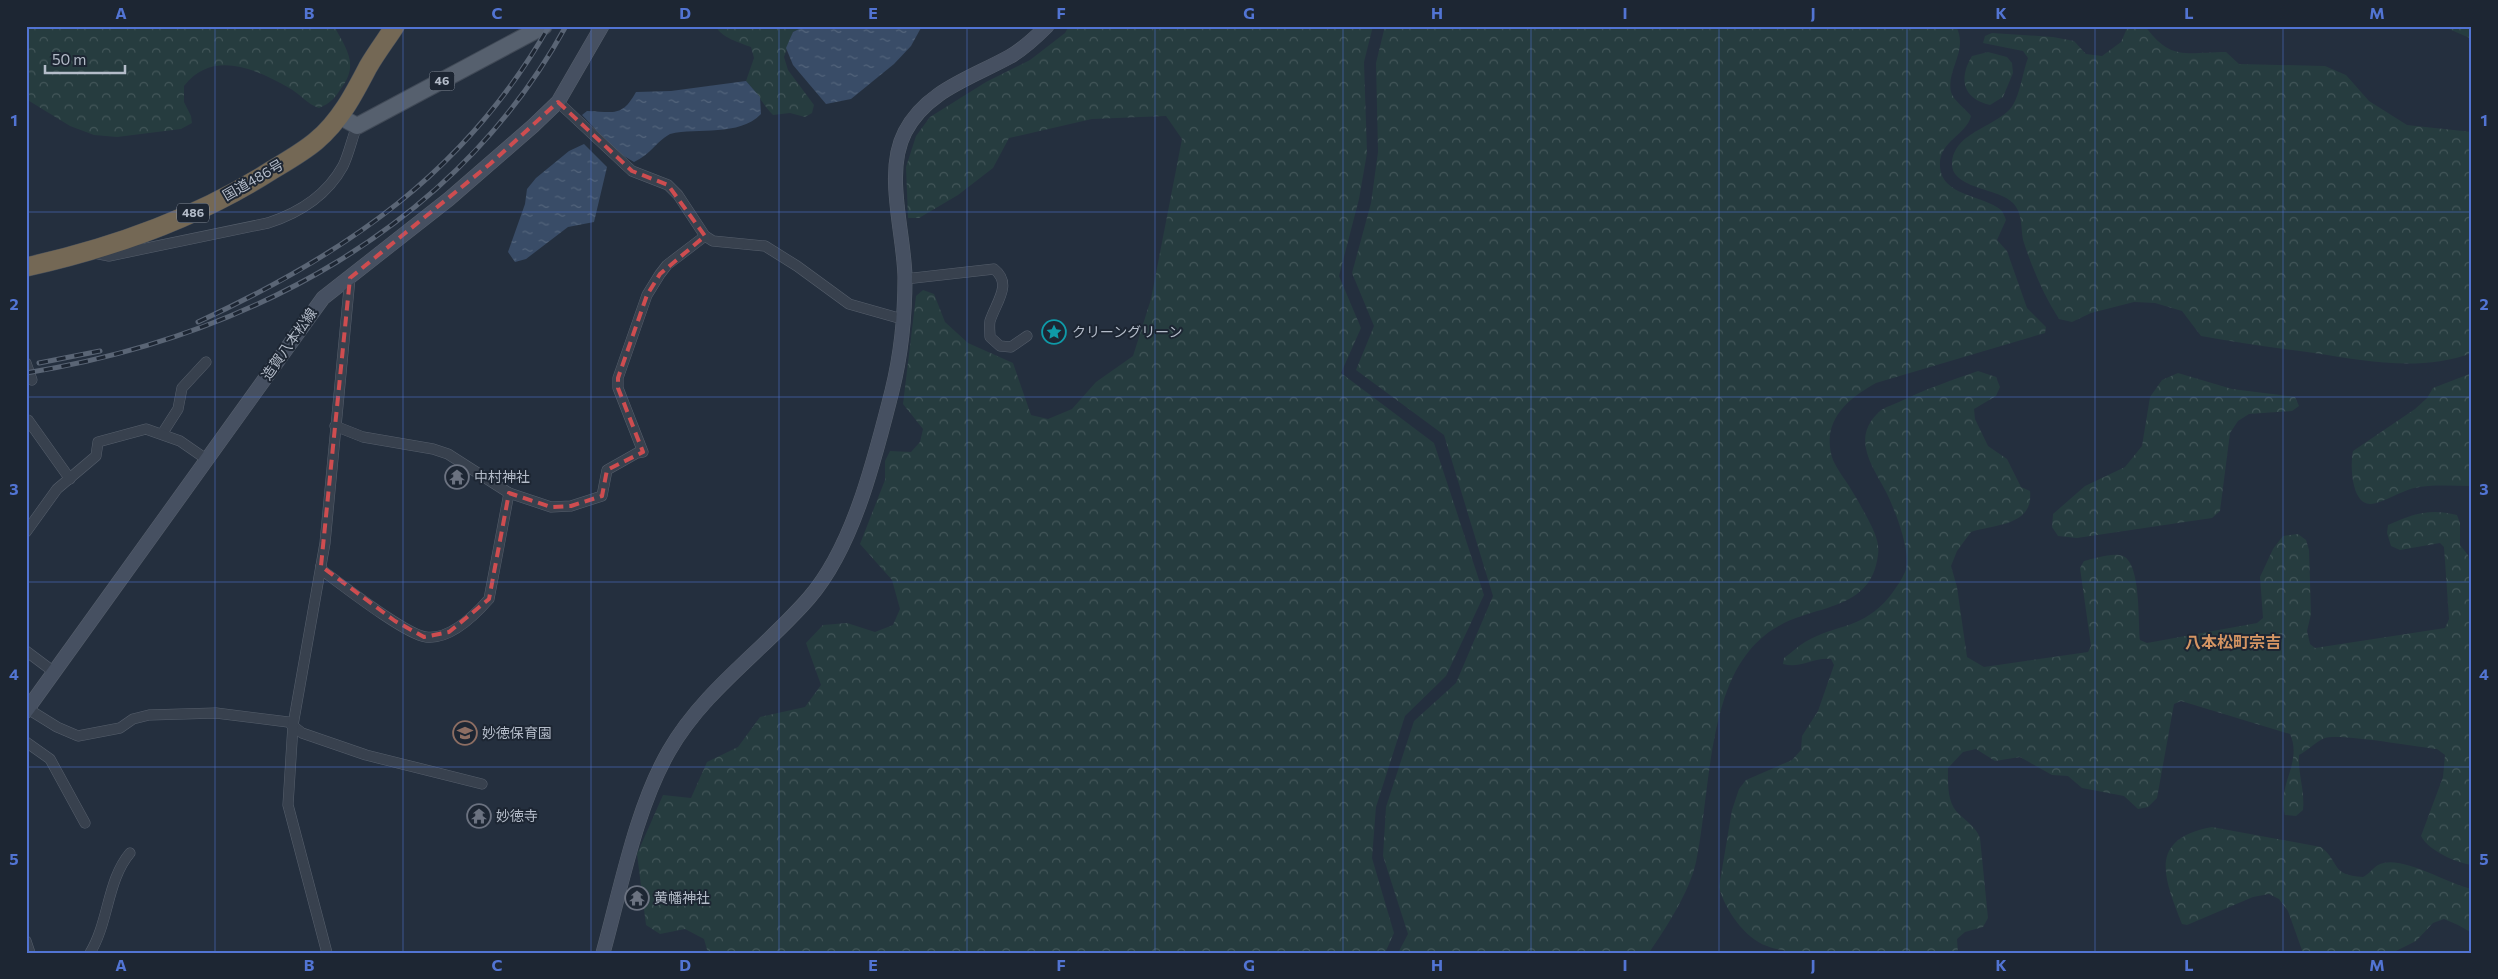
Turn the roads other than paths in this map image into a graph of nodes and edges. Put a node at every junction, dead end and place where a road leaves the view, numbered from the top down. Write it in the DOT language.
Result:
graph roads {
  1 [pos="395,26"];
  2 [pos="544,26"];
  3 [pos="602,26"];
  4 [pos="1047,26"];
  5 [pos="558,102"];
  6 [pos="339,116"];
  7 [pos="357,126"];
  8 [pos="706,236"];
  9 [pos="90,252"];
  10 [pos="26,267"];
  11 [pos="350,278"];
  12 [pos="905,279"];
  13 [pos="902,319"];
  14 [pos="1027,336"];
  15 [pos="206,362"];
  16 [pos="26,363"];
  17 [pos="32,380"];
  18 [pos="26,422"];
  19 [pos="335,426"];
  20 [pos="162,434"];
  21 [pos="206,459"];
  22 [pos="70,479"];
  23 [pos="510,493"];
  24 [pos="26,515"];
  25 [pos="30,528"];
  26 [pos="321,566"];
  27 [pos="26,651"];
  28 [pos="54,672"];
  29 [pos="27,710"];
  30 [pos="293,725"];
  31 [pos="26,742"];
  32 [pos="482,784"];
  33 [pos="85,823"];
  34 [pos="130,853"];
  35 [pos="26,941"];
  36 [pos="30,953"];
  37 [pos="90,953"];
  38 [pos="328,953"];
  39 [pos="603,953"];
  1 -- 6 [label="highway, 国道486号 / 486"];
  2 -- 7 [label="main road, 46"];
  3 -- 5 [label="street, 造賀八本松線"];
  4 -- 12 [label="street"];
  5 -- 8 [label="street"];
  5 -- 11 [label="street, 造賀八本松線"];
  6 -- 7 [label="main road"];
  6 -- 9 [label="highway, 国道486号 / 486"];
  7 -- 9 [label="street"];
  8 -- 13 [label="street"];
  8 -- 23 [label="street"];
  9 -- 10 [label="highway, 国道486号 / 486"];
  11 -- 19 [label="street"];
  11 -- 21 [label="street, 造賀八本松線"];
  12 -- 13 [label="street"];
  12 -- 14 [label="street"];
  13 -- 39 [label="street"];
  15 -- 20 [label="street"];
  16 -- 17 [label="street"];
  18 -- 22 [label="street"];
  19 -- 23 [label="street"];
  19 -- 26 [label="street"];
  20 -- 21 [label="street"];
  20 -- 22 [label="street"];
  21 -- 28 [label="street, 造賀八本松線"];
  22 -- 25 [label="street"];
  23 -- 26 [label="street"];
  24 -- 25 [label="street"];
  26 -- 30 [label="street"];
  27 -- 28 [label="street"];
  28 -- 29 [label="street, 造賀八本松線"];
  29 -- 30 [label="street"];
  30 -- 32 [label="street"];
  30 -- 38 [label="street"];
  31 -- 33 [label="street"];
  34 -- 37 [label="street"];
  35 -- 36 [label="street"];
}
